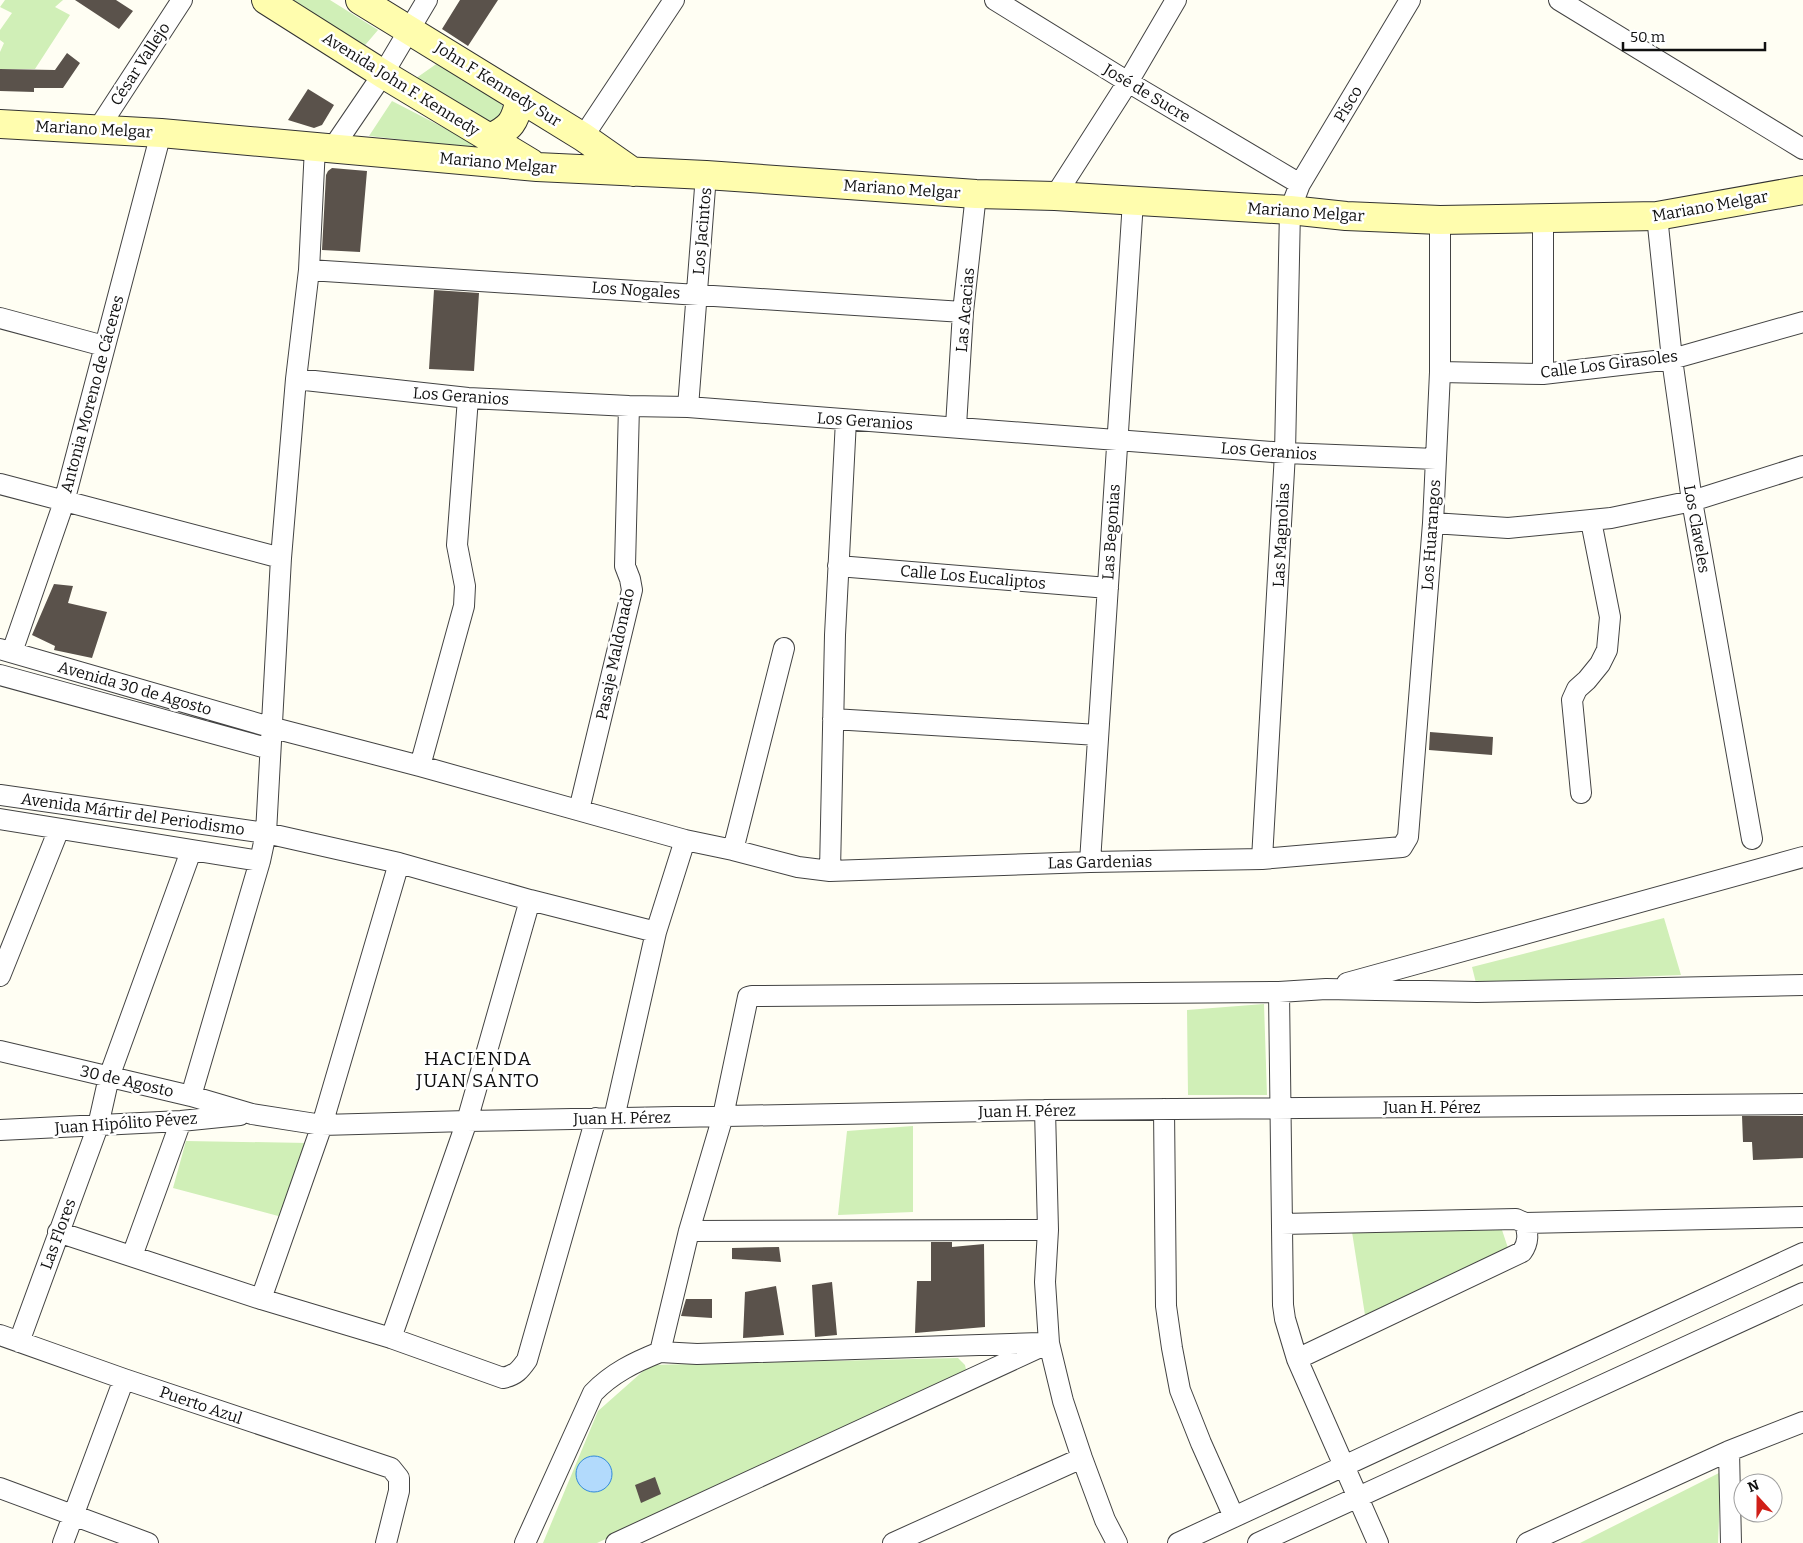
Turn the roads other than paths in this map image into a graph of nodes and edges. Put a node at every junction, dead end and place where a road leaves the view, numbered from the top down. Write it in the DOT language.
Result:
graph roads {
  1 [pos="182,0"];
  2 [pos="266,0"];
  3 [pos="360,0"];
  4 [pos="427,0"];
  5 [pos="674,0"];
  6 [pos="995,0"];
  7 [pos="1176,0"];
  8 [pos="1410,0"];
  9 [pos="1559,0"];
  10 [pos="409,29"];
  11 [pos="383,74"];
  12 [pos="1128,82"];
  13 [pos="520,99"];
  14 [pos="0,124"];
  15 [pos="98,129"];
  16 [pos="162,133"];
  17 [pos="583,137"];
  18 [pos="490,138"];
  19 [pos="323,148"];
  20 [pos="1803,149"];
  21 [pos="537,167"];
  22 [pos="632,172"];
  23 [pos="706,175"];
  24 [pos="1300,184"];
  25 [pos="1803,190"];
  26 [pos="976,194"];
  27 [pos="1055,196"];
  28 [pos="1133,201"];
  29 [pos="1290,210"];
  30 [pos="1657,216"];
  31 [pos="1543,219"];
  32 [pos="1440,220"];
  33 [pos="309,270"];
  34 [pos="697,294"];
  35 [pos="963,312"];
  36 [pos="0,318"];
  37 [pos="1803,322"];
  38 [pos="104,346"];
  39 [pos="1672,359"];
  40 [pos="1440,372"];
  41 [pos="1543,374"];
  42 [pos="296,379"];
  43 [pos="468,398"];
  44 [pos="629,406"];
  45 [pos="688,406"];
  46 [pos="846,420"];
  47 [pos="956,426"];
  48 [pos="1117,440"];
  49 [pos="1285,453"];
  50 [pos="1436,459"];
  51 [pos="1803,466"];
  52 [pos="0,484"];
  53 [pos="1692,501"];
  54 [pos="64,502"];
  55 [pos="1591,521"];
  56 [pos="1433,523"];
  57 [pos="280,558"];
  58 [pos="838,566"];
  59 [pos="1108,588"];
  60 [pos="784,648"];
  61 [pos="6,650"];
  62 [pos="0,675"];
  63 [pos="833,719"];
  64 [pos="270,727"];
  65 [pos="1098,735"];
  66 [pos="270,750"];
  67 [pos="420,766"];
  68 [pos="1581,793"];
  69 [pos="0,795"];
  70 [pos="579,810"];
  71 [pos="0,819"];
  72 [pos="59,830"];
  73 [pos="266,833"];
  74 [pos="1752,838"];
  75 [pos="685,840"];
  76 [pos="1402,847"];
  77 [pos="733,850"];
  78 [pos="191,851"];
  79 [pos="1803,857"];
  80 [pos="1262,859"];
  81 [pos="260,861"];
  82 [pos="1090,862"];
  83 [pos="399,863"];
  84 [pos="830,871"];
  85 [pos="530,900"];
  86 [pos="656,932"];
  87 [pos="0,976"];
  88 [pos="1803,985"];
  89 [pos="1326,989"];
  90 [pos="1279,992"];
  91 [pos="0,1051"];
  92 [pos="108,1076"];
  93 [pos="191,1096"];
  94 [pos="1803,1104"];
  95 [pos="1280,1108"];
  96 [pos="1164,1109"];
  97 [pos="1045,1110"];
  98 [pos="252,1114"];
  99 [pos="722,1116"];
  100 [pos="605,1118"];
  101 [pos="181,1121"];
  102 [pos="467,1121"];
  103 [pos="322,1125"];
  104 [pos="98,1126"];
  105 [pos="0,1130"];
  106 [pos="1803,1217"];
  107 [pos="1525,1223"];
  108 [pos="1282,1224"];
  109 [pos="1048,1230"];
  110 [pos="689,1231"];
  111 [pos="58,1232"];
  112 [pos="1803,1253"];
  113 [pos="132,1256"];
  114 [pos="1803,1293"];
  115 [pos="260,1300"];
  116 [pos="0,1335"];
  117 [pos="391,1338"];
  118 [pos="19,1342"];
  119 [pos="1048,1343"];
  120 [pos="660,1352"];
  121 [pos="1297,1359"];
  122 [pos="124,1379"];
  123 [pos="1803,1422"];
  124 [pos="1730,1451"];
  125 [pos="1082,1458"];
  126 [pos="1344,1466"];
  127 [pos="0,1488"];
  128 [pos="1358,1498"];
  129 [pos="73,1516"];
  130 [pos="1234,1517"];
  131 [pos="64,1543"];
  132 [pos="148,1543"];
  133 [pos="386,1543"];
  134 [pos="525,1543"];
  135 [pos="616,1543"];
  136 [pos="893,1543"];
  137 [pos="1117,1543"];
  138 [pos="1178,1543"];
  139 [pos="1258,1543"];
  140 [pos="1378,1543"];
  141 [pos="1527,1543"];
  142 [pos="1731,1543"];
  1 -- 15 [label="street, César Vallejo"];
  2 -- 11 [label="main road, Avenida John F. Kennedy"];
  3 -- 10 [label="main road, John F Kennedy Sur"];
  4 -- 10 [label="street"];
  5 -- 17 [label="street"];
  6 -- 12 [label="street, José de Sucre"];
  7 -- 12 [label="street"];
  8 -- 24 [label="street, Pisco"];
  9 -- 20 [label="street"];
  10 -- 11 [label="street"];
  10 -- 13 [label="main road, John F Kennedy Sur"];
  11 -- 18 [label="main road, Avenida John F. Kennedy"];
  11 -- 19 [label="street"];
  12 -- 24 [label="street, José de Sucre"];
  12 -- 27 [label="street"];
  13 -- 17 [label="main road, John F Kennedy Sur"];
  13 -- 18 [label="main road"];
  14 -- 15 [label="main road, Mariano Melgar"];
  15 -- 16 [label="main road, Mariano Melgar"];
  16 -- 19 [label="main road, Mariano Melgar"];
  16 -- 38 [label="street, Antonia Moreno de Cáceres"];
  17 -- 22 [label="main road, John F Kennedy Sur"];
  18 -- 21 [label="main road, Avenida John F. Kennedy"];
  19 -- 21 [label="main road, Mariano Melgar"];
  19 -- 33 [label="street"];
  21 -- 22 [label="main road, Mariano Melgar"];
  22 -- 23 [label="main road, Mariano Melgar"];
  23 -- 26 [label="main road, Mariano Melgar"];
  23 -- 34 [label="street, Los Jacintos"];
  24 -- 29 [label="street, Pisco"];
  25 -- 30 [label="main road, Mariano Melgar"];
  26 -- 27 [label="main road, Mariano Melgar"];
  26 -- 35 [label="street, Las Acacias"];
  27 -- 28 [label="main road, Mariano Melgar"];
  28 -- 29 [label="main road, Mariano Melgar"];
  28 -- 48 [label="street, Las Begonias"];
  29 -- 32 [label="main road, Mariano Melgar"];
  29 -- 49 [label="street, Las Magnolias"];
  30 -- 31 [label="main road, Mariano Melgar"];
  30 -- 39 [label="street, Los Claveles"];
  31 -- 32 [label="main road, Mariano Melgar"];
  31 -- 41 [label="street"];
  32 -- 40 [label="street, Los Huarangos"];
  33 -- 34 [label="street, Los Nogales"];
  33 -- 42 [label="street"];
  34 -- 35 [label="street, Los Nogales"];
  34 -- 45 [label="street, Los Jacintos"];
  35 -- 47 [label="street, Las Acacias"];
  36 -- 38 [label="street"];
  37 -- 39 [label="street, Calle Los Girasoles"];
  38 -- 54 [label="street, Antonia Moreno de Cáceres"];
  39 -- 41 [label="street, Calle Los Girasoles"];
  39 -- 53 [label="street, Los Claveles"];
  40 -- 41 [label="street, Calle Los Girasoles"];
  40 -- 50 [label="street, Los Huarangos"];
  42 -- 43 [label="street, Los Geranios"];
  42 -- 57 [label="street"];
  43 -- 44 [label="street, Los Geranios"];
  43 -- 67 [label="street"];
  44 -- 45 [label="street, Los Geranios"];
  44 -- 70 [label="street, Pasaje Maldonado"];
  45 -- 46 [label="street, Los Geranios"];
  46 -- 47 [label="street, Los Geranios"];
  46 -- 58 [label="street"];
  47 -- 48 [label="street, Los Geranios"];
  48 -- 49 [label="street, Los Geranios"];
  48 -- 59 [label="street, Las Begonias"];
  49 -- 50 [label="street, Los Geranios"];
  49 -- 80 [label="street, Las Magnolias"];
  50 -- 56 [label="street, Los Huarangos"];
  51 -- 53 [label="street"];
  52 -- 54 [label="street"];
  53 -- 55 [label="street"];
  53 -- 74 [label="street, Los Claveles"];
  54 -- 57 [label="street"];
  54 -- 61 [label="street, Antonia Moreno de Cáceres"];
  55 -- 56 [label="street"];
  55 -- 68 [label="street"];
  56 -- 76 [label="street, Los Huarangos"];
  57 -- 64 [label="street"];
  58 -- 59 [label="street, Calle Los Eucaliptos"];
  58 -- 63 [label="street"];
  59 -- 65 [label="street, Las Begonias"];
  60 -- 77 [label="street"];
  61 -- 64 [label="street, Avenida 30 de Agosto"];
  62 -- 66 [label="street, Avenida 30 de Agosto"];
  63 -- 65 [label="street"];
  63 -- 84 [label="street"];
  64 -- 66 [label="street"];
  64 -- 67 [label="street, Avenida 30 de Agosto"];
  65 -- 82 [label="street, Las Begonias"];
  66 -- 73 [label="street"];
  67 -- 70 [label="street, Avenida 30 de Agosto"];
  69 -- 73 [label="street, Avenida Mártir del Periodismo"];
  70 -- 75 [label="street, Las Gardenias"];
  71 -- 72 [label="street, Avenida Mártir del Periodismo"];
  72 -- 78 [label="street, Avenida Mártir del Periodismo"];
  72 -- 87 [label="street"];
  73 -- 81 [label="street"];
  73 -- 83 [label="street, Avenida Mártir del Periodismo"];
  75 -- 77 [label="street, Las Gardenias"];
  75 -- 86 [label="street"];
  76 -- 80 [label="street, Las Gardenias"];
  77 -- 84 [label="street, Las Gardenias"];
  78 -- 81 [label="street, Avenida Mártir del Periodismo"];
  78 -- 92 [label="street, Las Flores"];
  79 -- 89 [label="street"];
  80 -- 82 [label="street, Las Gardenias"];
  81 -- 93 [label="street"];
  82 -- 84 [label="street, Las Gardenias"];
  83 -- 85 [label="street, Avenida Mártir del Periodismo"];
  83 -- 103 [label="street"];
  85 -- 86 [label="street, Avenida Mártir del Periodismo"];
  85 -- 102 [label="street"];
  86 -- 100 [label="street"];
  88 -- 89 [label="street"];
  89 -- 90 [label="street"];
  90 -- 95 [label="street"];
  90 -- 99 [label="street"];
  91 -- 92 [label="street, 30 de Agosto"];
  92 -- 93 [label="street, 30 de Agosto"];
  92 -- 104 [label="street, Las Flores"];
  93 -- 98 [label="street, 30 de Agosto"];
  94 -- 95 [label="street, Juan H. Pérez"];
  95 -- 96 [label="street, Juan H. Pérez"];
  95 -- 108 [label="street"];
  96 -- 97 [label="street, Juan H. Pérez"];
  96 -- 130 [label="street"];
  97 -- 99 [label="street, Juan H. Pérez"];
  97 -- 109 [label="street"];
  98 -- 101 [label="street, Juan Hipólito Pévez"];
  98 -- 103 [label="street, Juan H. Pérez"];
  99 -- 100 [label="street, Juan H. Pérez"];
  99 -- 110 [label="street"];
  100 -- 102 [label="street, Juan H. Pérez"];
  100 -- 117 [label="street"];
  101 -- 104 [label="street, Juan Hipólito Pévez"];
  101 -- 113 [label="street"];
  102 -- 103 [label="street, Juan H. Pérez"];
  102 -- 117 [label="street"];
  103 -- 115 [label="street"];
  104 -- 105 [label="street, Juan Hipólito Pévez"];
  104 -- 111 [label="street, Las Flores"];
  106 -- 107 [label="street"];
  107 -- 108 [label="street"];
  107 -- 121 [label="street"];
  108 -- 121 [label="street"];
  109 -- 110 [label="street"];
  109 -- 119 [label="street"];
  110 -- 120 [label="street"];
  111 -- 113 [label="street"];
  111 -- 118 [label="street, Las Flores"];
  112 -- 126 [label="street"];
  113 -- 115 [label="street"];
  114 -- 128 [label="street"];
  115 -- 117 [label="street"];
  116 -- 118 [label="street, Puerto Azul"];
  118 -- 122 [label="street, Puerto Azul"];
  119 -- 120 [label="street"];
  119 -- 125 [label="street"];
  119 -- 135 [label="street"];
  120 -- 134 [label="street"];
  121 -- 126 [label="street"];
  122 -- 129 [label="street"];
  122 -- 133 [label="street, Puerto Azul"];
  123 -- 124 [label="street"];
  124 -- 141 [label="street"];
  124 -- 142 [label="street"];
  125 -- 136 [label="street"];
  125 -- 137 [label="street"];
  126 -- 128 [label="street"];
  126 -- 130 [label="street"];
  127 -- 129 [label="street"];
  128 -- 139 [label="street"];
  128 -- 140 [label="street"];
  129 -- 131 [label="street"];
  129 -- 132 [label="street"];
  130 -- 138 [label="street"];
}
